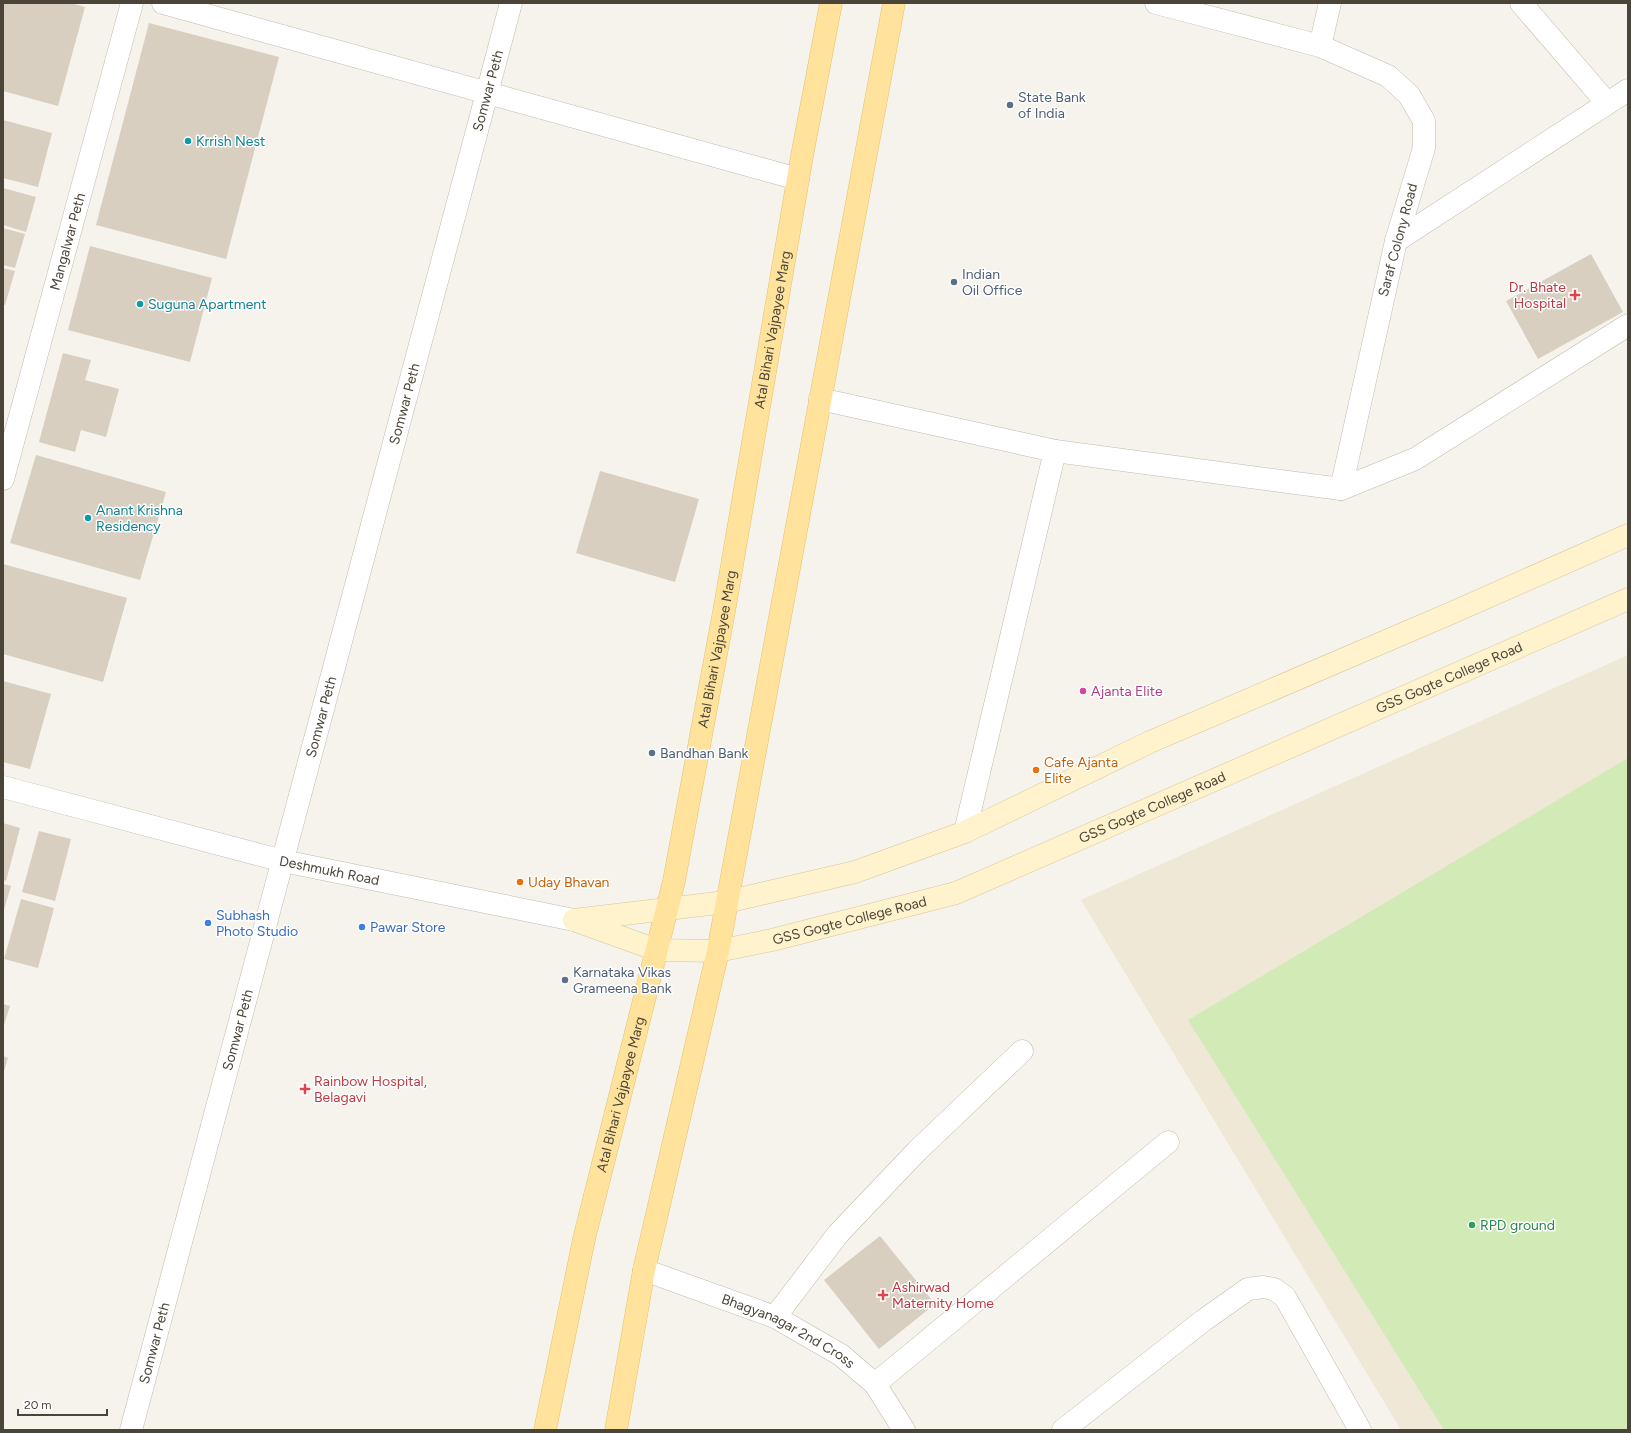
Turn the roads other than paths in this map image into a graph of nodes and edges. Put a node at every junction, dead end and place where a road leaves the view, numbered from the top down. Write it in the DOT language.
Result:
graph roads {
  1 [pos="132,3"];
  2 [pos="163,3"];
  3 [pos="511,3"];
  4 [pos="831,3"];
  5 [pos="894,3"];
  6 [pos="1156,3"];
  7 [pos="1330,3"];
  8 [pos="1521,3"];
  9 [pos="1320,46"];
  10 [pos="1628,90"];
  11 [pos="487,93"];
  12 [pos="1608,103"];
  13 [pos="798,179"];
  14 [pos="1396,241"];
  15 [pos="1628,325"];
  16 [pos="820,399"];
  17 [pos="1055,451"];
  18 [pos="3,479"];
  19 [pos="1341,489"];
  20 [pos="1628,534"];
  21 [pos="1628,599"];
  22 [pos="3,786"];
  23 [pos="965,832"];
  24 [pos="283,860"];
  25 [pos="726,902"];
  26 [pos="668,908"];
  27 [pos="574,920"];
  28 [pos="657,950"];
  29 [pos="718,951"];
  30 [pos="1022,1051"];
  31 [pos="1168,1142"];
  32 [pos="644,1270"];
  33 [pos="775,1317"];
  34 [pos="875,1384"];
  35 [pos="131,1430"];
  36 [pos="545,1430"];
  37 [pos="616,1430"];
  38 [pos="904,1430"];
  39 [pos="1063,1430"];
  40 [pos="1360,1430"];
  1 -- 18 [label="street, Mangalwar Peth"];
  2 -- 11 [label="street"];
  3 -- 11 [label="street, Somwar Peth"];
  4 -- 13 [label="main road, Atal Bihari Vajpayee Marg"];
  5 -- 16 [label="main road"];
  6 -- 9 [label="street, Saraf Colony Road"];
  7 -- 9 [label="street"];
  8 -- 12 [label="street"];
  9 -- 14 [label="street, Saraf Colony Road"];
  10 -- 12 [label="street"];
  11 -- 13 [label="street"];
  11 -- 24 [label="street, Somwar Peth"];
  12 -- 14 [label="street"];
  13 -- 26 [label="main road, Atal Bihari Vajpayee Marg"];
  14 -- 19 [label="street, Saraf Colony Road"];
  15 -- 19 [label="street"];
  16 -- 17 [label="street"];
  16 -- 25 [label="main road"];
  17 -- 19 [label="street"];
  17 -- 23 [label="street"];
  20 -- 23 [label="main road"];
  21 -- 29 [label="main road, GSS Gogte College Road"];
  22 -- 24 [label="street, Deshmukh Road"];
  23 -- 25 [label="main road"];
  24 -- 27 [label="street, Deshmukh Road"];
  24 -- 35 [label="street, Somwar Peth"];
  25 -- 26 [label="main road"];
  25 -- 29 [label="main road"];
  26 -- 27 [label="main road"];
  26 -- 28 [label="main road, Atal Bihari Vajpayee Marg"];
  27 -- 28 [label="main road, Deshmukh Road"];
  28 -- 29 [label="main road, GSS Gogte College Road"];
  28 -- 36 [label="main road, Atal Bihari Vajpayee Marg"];
  29 -- 32 [label="main road"];
  30 -- 33 [label="street"];
  31 -- 34 [label="street"];
  32 -- 33 [label="street, Bhagyanagar 2nd Cross"];
  32 -- 37 [label="main road"];
  33 -- 34 [label="street, Bhagyanagar 2nd Cross"];
  34 -- 38 [label="street, Bhagyanagar 2nd Cross"];
  39 -- 40 [label="street"];
}
